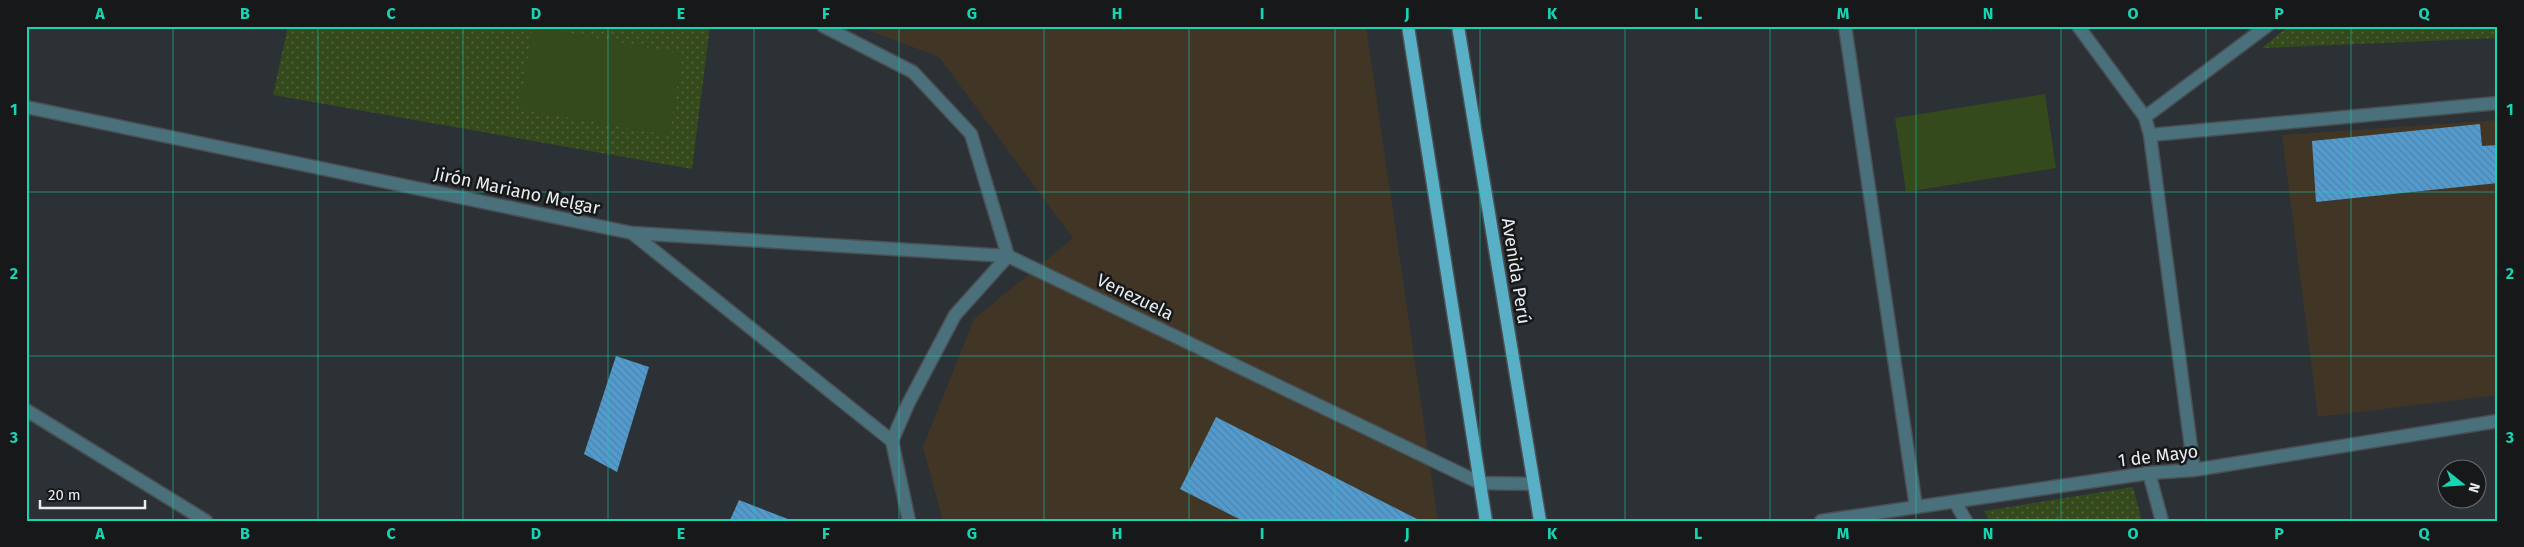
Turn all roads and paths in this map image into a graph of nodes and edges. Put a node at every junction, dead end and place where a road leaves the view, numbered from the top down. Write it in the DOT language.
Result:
graph roads {
  1 [pos="823,26"];
  2 [pos="1408,26"];
  3 [pos="1458,26"];
  4 [pos="1845,26"];
  5 [pos="2078,26"];
  6 [pos="2267,26"];
  7 [pos="2498,104"];
  8 [pos="26,107"];
  9 [pos="2145,118"];
  10 [pos="2150,135"];
  11 [pos="632,233"];
  12 [pos="1008,256"];
  13 [pos="26,410"];
  14 [pos="2498,421"];
  15 [pos="892,441"];
  16 [pos="2194,470"];
  17 [pos="2149,473"];
  18 [pos="1480,483"];
  19 [pos="1534,484"];
  20 [pos="1955,502"];
  21 [pos="1916,507"];
  22 [pos="206,521"];
  23 [pos="909,521"];
  24 [pos="1486,521"];
  25 [pos="1540,521"];
  26 [pos="1822,521"];
  27 [pos="1966,521"];
  28 [pos="2162,521"];
  1 -- 12 [label="street"];
  2 -- 18 [label="main road"];
  3 -- 19 [label="main road, Avenida Perú"];
  4 -- 21 [label="street"];
  5 -- 9 [label="street"];
  6 -- 9 [label="street"];
  7 -- 10 [label="street"];
  8 -- 11 [label="street, Jirón Mariano Melgar"];
  9 -- 10 [label="street"];
  10 -- 16 [label="street"];
  11 -- 12 [label="street, Jirón Mariano Melgar"];
  11 -- 15 [label="street"];
  12 -- 15 [label="street"];
  12 -- 18 [label="street, Venezuela"];
  13 -- 22 [label="street"];
  14 -- 16 [label="street, 1 de Mayo"];
  15 -- 23 [label="street"];
  16 -- 17 [label="street, 1 de Mayo"];
  17 -- 20 [label="street, 1 de Mayo"];
  17 -- 28 [label="street"];
  18 -- 19 [label="street, Venezuela"];
  18 -- 24 [label="main road"];
  19 -- 25 [label="main road, Avenida Perú"];
  20 -- 21 [label="street, 1 de Mayo"];
  20 -- 27 [label="street"];
  21 -- 26 [label="street, 1 de Mayo"];
}
